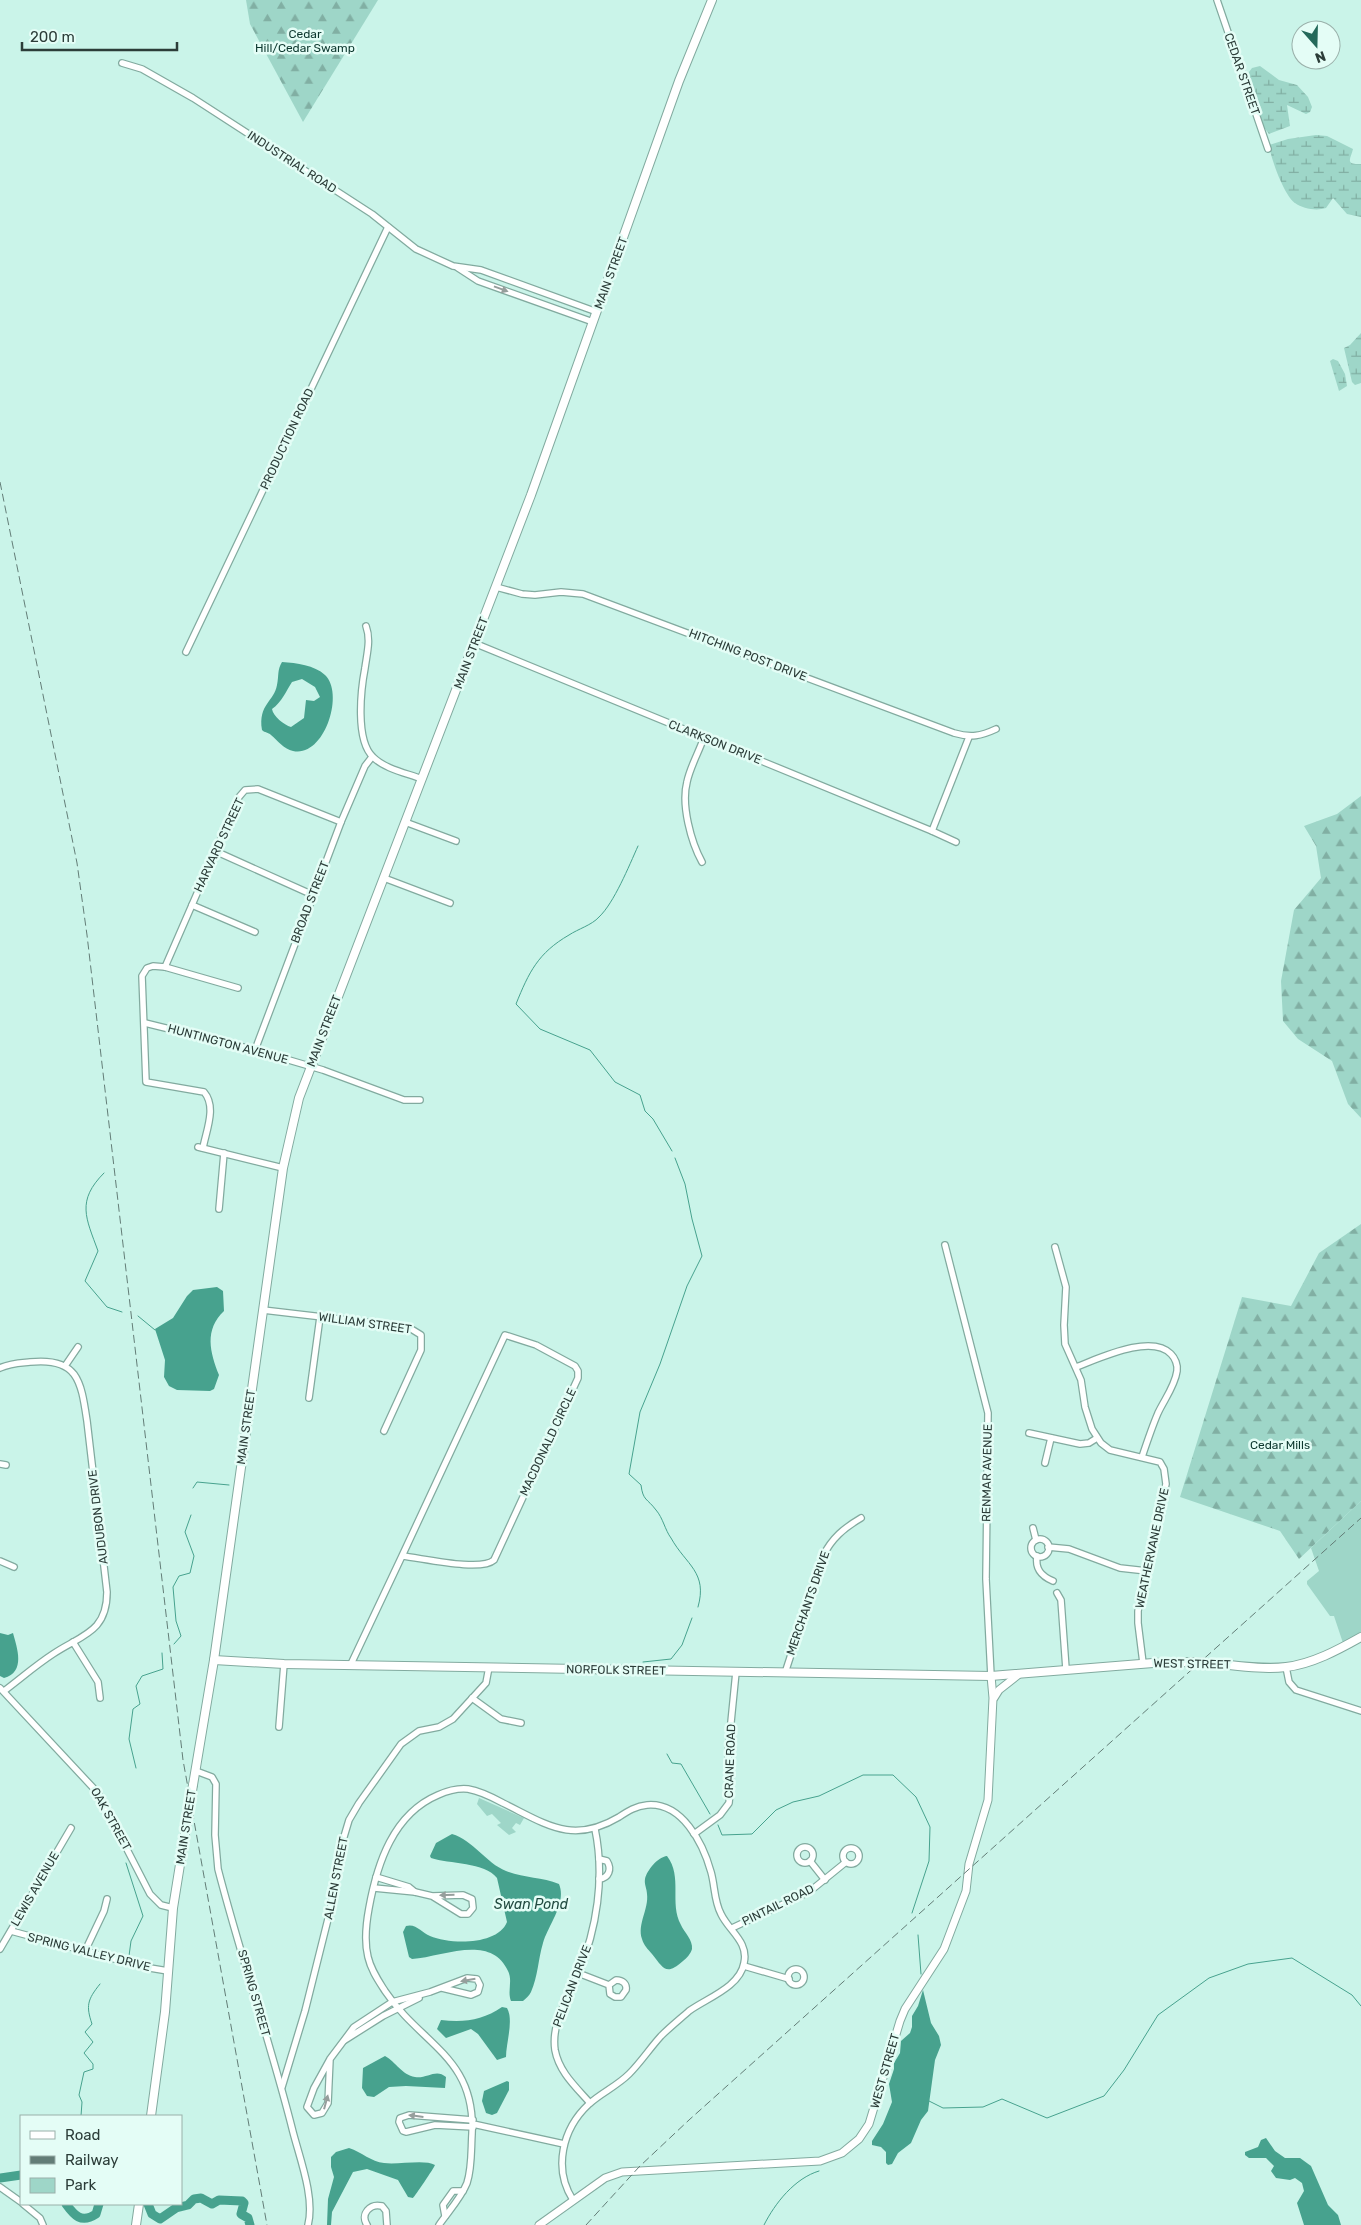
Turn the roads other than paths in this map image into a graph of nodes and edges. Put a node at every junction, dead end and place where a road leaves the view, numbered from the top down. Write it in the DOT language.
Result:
graph roads {
  1 [pos="712,0"];
  2 [pos="1216,0"];
  3 [pos="122,63"];
  4 [pos="1268,148"];
  5 [pos="388,227"];
  6 [pos="458,268"];
  7 [pos="597,312"];
  8 [pos="593,322"];
  9 [pos="496,587"];
  10 [pos="366,626"];
  11 [pos="474,643"];
  12 [pos="186,652"];
  13 [pos="996,729"];
  14 [pos="968,737"];
  15 [pos="704,738"];
  16 [pos="372,757"];
  17 [pos="422,779"];
  18 [pos="341,822"];
  19 [pos="405,822"];
  20 [pos="932,831"];
  21 [pos="456,841"];
  22 [pos="956,842"];
  23 [pos="215,851"];
  24 [pos="702,862"];
  25 [pos="384,878"];
  26 [pos="312,896"];
  27 [pos="450,903"];
  28 [pos="192,905"];
  29 [pos="255,932"];
  30 [pos="165,967"];
  31 [pos="238,988"];
  32 [pos="145,1023"];
  33 [pos="255,1050"];
  34 [pos="310,1066"];
  35 [pos="420,1100"];
  36 [pos="224,1153"];
  37 [pos="283,1168"];
  38 [pos="219,1208"];
  39 [pos="945,1245"];
  40 [pos="1055,1247"];
  41 [pos="263,1310"];
  42 [pos="320,1317"];
  43 [pos="78,1347"];
  44 [pos="65,1366"];
  45 [pos="1076,1367"];
  46 [pos="0,1368"];
  47 [pos="310,1398"];
  48 [pos="384,1431"];
  49 [pos="1029,1433"];
  50 [pos="1051,1438"];
  51 [pos="1097,1438"];
  52 [pos="1142,1456"];
  53 [pos="1045,1463"];
  54 [pos="860,1518"];
  55 [pos="1033,1528"];
  56 [pos="1036,1540"];
  57 [pos="1048,1547"];
  58 [pos="402,1556"];
  59 [pos="1037,1556"];
  60 [pos="0,1561"];
  61 [pos="14,1567"];
  62 [pos="1147,1571"];
  63 [pos="1053,1581"];
  64 [pos="1057,1593"];
  65 [pos="1361,1637"];
  66 [pos="73,1642"];
  67 [pos="214,1660"];
  68 [pos="1143,1663"];
  69 [pos="284,1664"];
  70 [pos="350,1664"];
  71 [pos="490,1667"];
  72 [pos="1286,1667"];
  73 [pos="1066,1670"];
  74 [pos="736,1672"];
  75 [pos="784,1672"];
  76 [pos="1018,1675"];
  77 [pos="991,1676"];
  78 [pos="2,1690"];
  79 [pos="100,1698"];
  80 [pos="472,1698"];
  81 [pos="994,1698"];
  82 [pos="1361,1711"];
  83 [pos="521,1723"];
  84 [pos="278,1727"];
  85 [pos="196,1771"];
  86 [pos="70,1828"];
  87 [pos="595,1829"];
  88 [pos="694,1834"];
  89 [pos="599,1859"];
  90 [pos="810,1862"];
  91 [pos="846,1862"];
  92 [pos="376,1877"];
  93 [pos="599,1880"];
  94 [pos="825,1880"];
  95 [pos="374,1888"];
  96 [pos="415,1892"];
  97 [pos="432,1896"];
  98 [pos="107,1899"];
  99 [pos="173,1908"];
  100 [pos="732,1928"];
  101 [pos="10,1931"];
  102 [pos="0,1949"];
  103 [pos="85,1951"];
  104 [pos="744,1966"];
  105 [pos="168,1971"];
  106 [pos="578,1973"];
  107 [pos="788,1979"];
  108 [pos="609,1985"];
  109 [pos="442,1988"];
  110 [pos="430,1992"];
  111 [pos="392,2002"];
  112 [pos="397,2008"];
  113 [pos="342,2043"];
  114 [pos="330,2059"];
  115 [pos="282,2087"];
  116 [pos="590,2103"];
  117 [pos="150,2115"];
  118 [pos="435,2118"];
  119 [pos="473,2124"];
  120 [pos="435,2126"];
  121 [pos="564,2144"];
  122 [pos="0,2187"];
  123 [pos="573,2200"];
  124 [pos="20,2202"];
  125 [pos="24,2205"];
  126 [pos="139,2205"];
  127 [pos="43,2225"];
  128 [pos="136,2225"];
  129 [pos="308,2225"];
  130 [pos="367,2225"];
  131 [pos="387,2225"];
  132 [pos="439,2225"];
  133 [pos="538,2225"];
  1 -- 7 [label="main road, MAIN STREET"];
  2 -- 4 [label="street, CEDAR STREET"];
  3 -- 5 [label="street, INDUSTRIAL ROAD"];
  5 -- 6 [label="street, INDUSTRIAL ROAD"];
  5 -- 12 [label="street, PRODUCTION ROAD"];
  6 -- 7 [label="street, INDUSTRIAL ROAD"];
  6 -- 8 [label="street, INDUSTRIAL ROAD, one-way"];
  7 -- 8 [label="main road, MAIN STREET"];
  8 -- 9 [label="main road, MAIN STREET"];
  9 -- 11 [label="main road, MAIN STREET"];
  9 -- 14 [label="street, HITCHING POST DRIVE"];
  10 -- 16 [label="street"];
  11 -- 15 [label="street, CLARKSON DRIVE"];
  11 -- 17 [label="main road, MAIN STREET"];
  13 -- 14 [label="street"];
  14 -- 20 [label="street"];
  15 -- 20 [label="street, CLARKSON DRIVE"];
  15 -- 24 [label="street"];
  16 -- 17 [label="street"];
  16 -- 18 [label="street, BROAD STREET"];
  17 -- 19 [label="main road, MAIN STREET"];
  18 -- 23 [label="street, HARVARD STREET"];
  18 -- 26 [label="street, BROAD STREET"];
  19 -- 21 [label="street"];
  19 -- 25 [label="main road, MAIN STREET"];
  20 -- 22 [label="street, CLARKSON DRIVE"];
  23 -- 26 [label="street"];
  23 -- 28 [label="street, HARVARD STREET"];
  25 -- 27 [label="street"];
  25 -- 34 [label="main road, MAIN STREET"];
  26 -- 33 [label="street, BROAD STREET"];
  28 -- 29 [label="street"];
  28 -- 30 [label="street, HARVARD STREET"];
  30 -- 31 [label="street"];
  30 -- 32 [label="street"];
  32 -- 33 [label="street, HUNTINGTON AVENUE"];
  32 -- 36 [label="street"];
  33 -- 34 [label="street, HUNTINGTON AVENUE"];
  34 -- 35 [label="street, HUNTINGTON AVENUE"];
  34 -- 37 [label="main road, MAIN STREET"];
  36 -- 37 [label="street"];
  36 -- 38 [label="street"];
  37 -- 41 [label="main road, MAIN STREET"];
  39 -- 77 [label="street, RENMAR AVENUE"];
  40 -- 45 [label="street"];
  41 -- 42 [label="street, WILLIAM STREET"];
  41 -- 67 [label="main road, MAIN STREET"];
  42 -- 47 [label="street"];
  42 -- 48 [label="street, WILLIAM STREET"];
  43 -- 44 [label="street"];
  44 -- 46 [label="street"];
  44 -- 66 [label="street, AUDUBON DRIVE"];
  45 -- 51 [label="street"];
  45 -- 52 [label="street"];
  49 -- 50 [label="street"];
  50 -- 51 [label="street"];
  50 -- 53 [label="street"];
  51 -- 52 [label="street, WEATHERVANE DRIVE"];
  52 -- 62 [label="street, WEATHERVANE DRIVE"];
  54 -- 75 [label="street, MERCHANTS DRIVE"];
  55 -- 56 [label="street"];
  56 -- 57 [label="street"];
  56 -- 59 [label="street"];
  57 -- 59 [label="street"];
  57 -- 62 [label="street"];
  58 -- 58 [label="street, MACDONALD CIRCLE"];
  58 -- 70 [label="street, MACDONALD CIRCLE"];
  59 -- 63 [label="street"];
  60 -- 61 [label="street"];
  62 -- 68 [label="street, WEATHERVANE DRIVE"];
  64 -- 73 [label="street"];
  65 -- 72 [label="main road, WEST STREET"];
  66 -- 78 [label="street, AUDUBON DRIVE"];
  66 -- 79 [label="street"];
  67 -- 69 [label="main road, NORFOLK STREET"];
  67 -- 85 [label="main road, MAIN STREET"];
  68 -- 72 [label="main road, WEST STREET, bridge"];
  68 -- 73 [label="main road, WEST STREET"];
  69 -- 70 [label="main road, NORFOLK STREET"];
  69 -- 84 [label="street"];
  70 -- 71 [label="main road, NORFOLK STREET"];
  71 -- 74 [label="main road, NORFOLK STREET"];
  71 -- 80 [label="street, ALLEN STREET"];
  72 -- 82 [label="street"];
  73 -- 76 [label="main road, WEST STREET"];
  74 -- 75 [label="main road, NORFOLK STREET"];
  74 -- 88 [label="street, CRANE ROAD"];
  75 -- 77 [label="main road, NORFOLK STREET"];
  76 -- 77 [label="main road, NORFOLK STREET"];
  76 -- 81 [label="street"];
  77 -- 81 [label="street, WEST STREET"];
  78 -- 99 [label="street, OAK STREET"];
  80 -- 83 [label="street"];
  80 -- 115 [label="street, ALLEN STREET"];
  81 -- 123 [label="street, WEST STREET"];
  85 -- 99 [label="main road, MAIN STREET, bridge"];
  85 -- 115 [label="street, SPRING STREET"];
  86 -- 101 [label="street, LEWIS AVENUE"];
  87 -- 88 [label="street"];
  87 -- 89 [label="street, PELICAN DRIVE"];
  87 -- 92 [label="street"];
  88 -- 100 [label="street"];
  89 -- 93 [label="street, PELICAN DRIVE"];
  89 -- 93 [label="street"];
  90 -- 94 [label="street"];
  91 -- 94 [label="street, PINTAIL ROAD"];
  92 -- 95 [label="street"];
  92 -- 96 [label="street"];
  93 -- 106 [label="street, PELICAN DRIVE"];
  94 -- 100 [label="street, PINTAIL ROAD"];
  95 -- 96 [label="street"];
  95 -- 111 [label="street"];
  96 -- 97 [label="street"];
  97 -- 97 [label="street, one-way"];
  98 -- 103 [label="street"];
  99 -- 105 [label="main road, MAIN STREET"];
  100 -- 104 [label="street"];
  101 -- 102 [label="street, LEWIS AVENUE"];
  101 -- 103 [label="street, SPRING VALLEY DRIVE"];
  103 -- 105 [label="street, SPRING VALLEY DRIVE"];
  104 -- 107 [label="street"];
  104 -- 116 [label="street"];
  105 -- 117 [label="main road, MAIN STREET"];
  106 -- 108 [label="street"];
  106 -- 116 [label="street, PELICAN DRIVE"];
  109 -- 109 [label="street, one-way"];
  109 -- 110 [label="street"];
  110 -- 111 [label="street"];
  110 -- 112 [label="street"];
  111 -- 112 [label="street"];
  111 -- 113 [label="street"];
  112 -- 113 [label="street"];
  112 -- 119 [label="street"];
  113 -- 114 [label="street"];
  114 -- 114 [label="street, one-way"];
  115 -- 129 [label="street, SPRING STREET"];
  116 -- 121 [label="street"];
  118 -- 119 [label="street"];
  118 -- 120 [label="street"];
  118 -- 120 [label="street, one-way"];
  119 -- 120 [label="street"];
  119 -- 121 [label="street"];
  119 -- 132 [label="street"];
  121 -- 123 [label="street"];
  122 -- 124 [label="street"];
  123 -- 133 [label="street, WEST STREET"];
  125 -- 127 [label="street"];
  126 -- 128 [label="main road"];
  130 -- 131 [label="street"];
}
